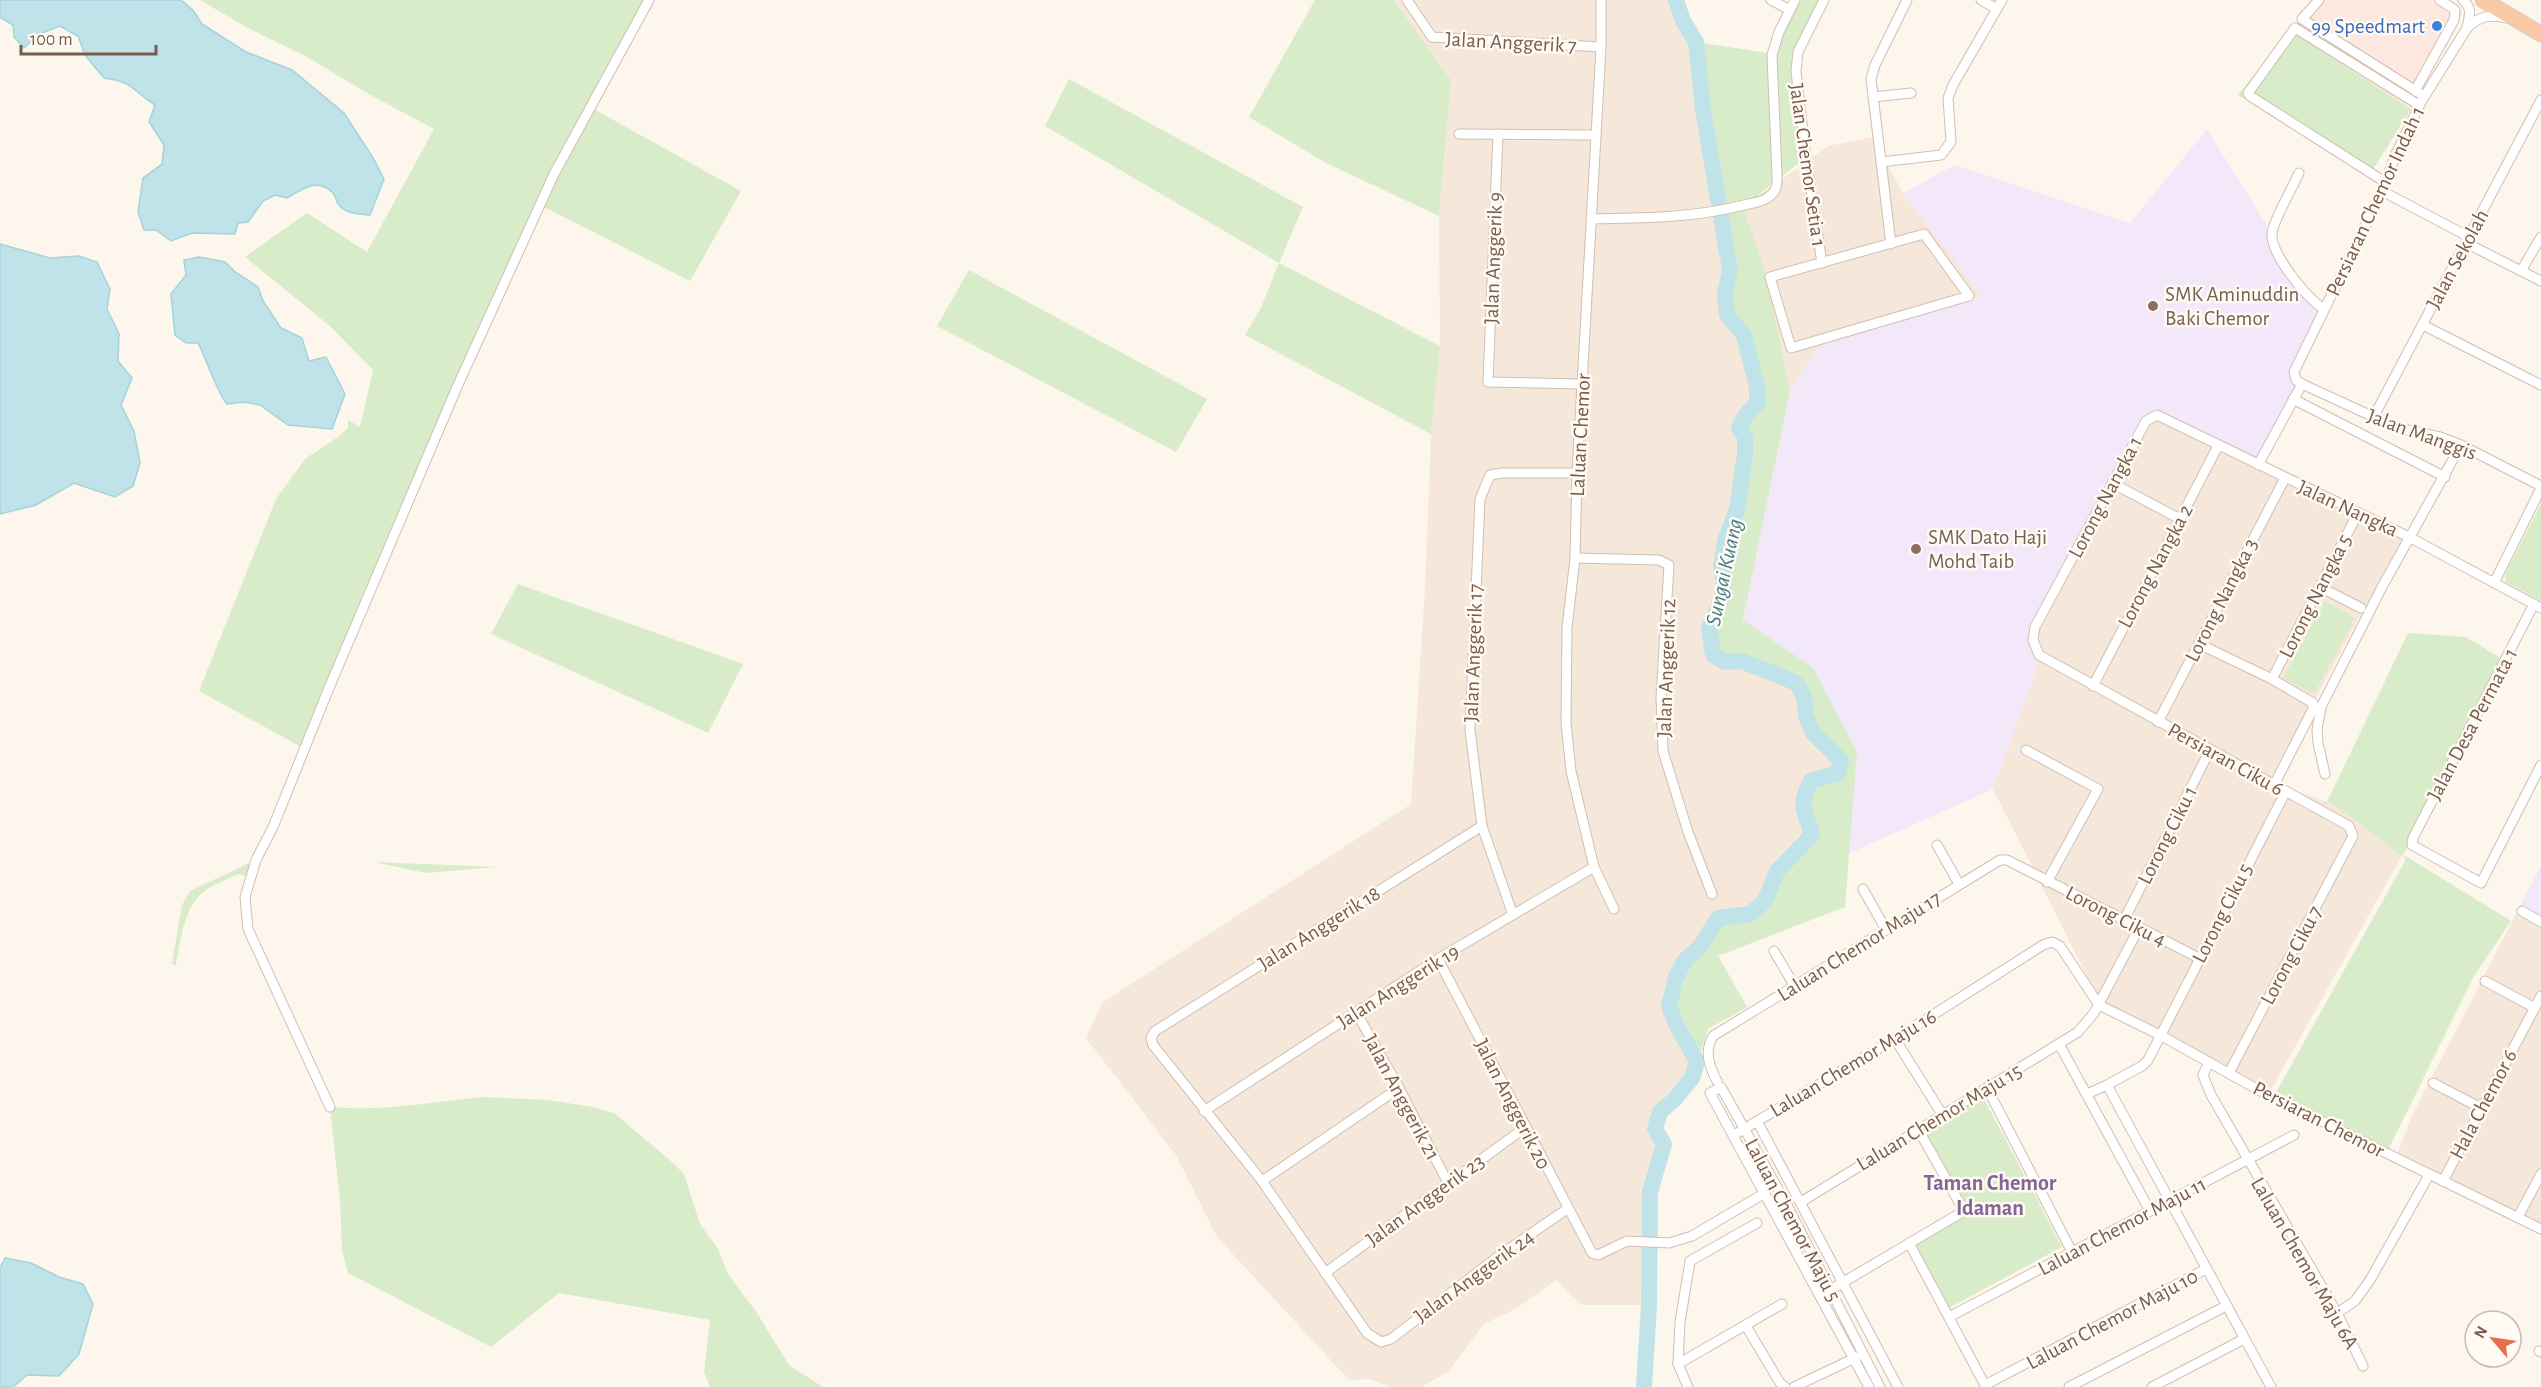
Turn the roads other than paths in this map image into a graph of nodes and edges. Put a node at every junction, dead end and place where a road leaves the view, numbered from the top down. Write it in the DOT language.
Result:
graph roads {
  1 [pos="650,0"];
  2 [pos="1407,0"];
  3 [pos="1601,0"];
  4 [pos="1771,0"];
  5 [pos="1795,0"];
  6 [pos="1824,0"];
  7 [pos="1907,0"];
  8 [pos="1981,0"];
  9 [pos="2319,0"];
  10 [pos="2440,0"];
  11 [pos="2463,0"];
  12 [pos="2483,0"];
  13 [pos="2504,0"];
  14 [pos="1999,4"];
  15 [pos="1790,10"];
  16 [pos="2454,20"];
  17 [pos="2518,20"];
  18 [pos="2541,23"];
  19 [pos="2467,28"];
  20 [pos="2541,34"];
  21 [pos="1600,47"];
  22 [pos="2415,91"];
  23 [pos="1911,93"];
  24 [pos="1873,97"];
  25 [pos="2541,100"];
  26 [pos="2421,101"];
  27 [pos="1459,134"];
  28 [pos="1498,134"];
  29 [pos="1596,135"];
  30 [pos="1881,162"];
  31 [pos="2299,173"];
  32 [pos="2384,186"];
  33 [pos="1591,219"];
  34 [pos="2541,237"];
  35 [pos="2467,240"];
  36 [pos="1891,244"];
  37 [pos="1822,263"];
  38 [pos="2521,271"];
  39 [pos="2541,281"];
  40 [pos="2324,309"];
  41 [pos="2423,324"];
  42 [pos="2299,382"];
  43 [pos="1582,384"];
  44 [pos="2541,385"];
  45 [pos="2293,399"];
  46 [pos="2152,416"];
  47 [pos="2373,418"];
  48 [pos="2461,445"];
  49 [pos="2218,446"];
  50 [pos="2258,465"];
  51 [pos="1577,473"];
  52 [pos="2445,477"];
  53 [pos="2284,478"];
  54 [pos="2112,483"];
  55 [pos="2541,487"];
  56 [pos="2358,513"];
  57 [pos="2180,519"];
  58 [pos="2411,538"];
  59 [pos="1575,558"];
  60 [pos="2494,582"];
  61 [pos="2320,587"];
  62 [pos="2538,606"];
  63 [pos="2361,608"];
  64 [pos="2199,644"];
  65 [pos="2272,679"];
  66 [pos="2093,686"];
  67 [pos="2158,722"];
  68 [pos="2026,750"];
  69 [pos="2211,750"];
  70 [pos="2541,765"];
  71 [pos="2325,774"];
  72 [pos="2274,785"];
  73 [pos="2286,791"];
  74 [pos="1482,826"];
  75 [pos="2353,836"];
  76 [pos="1936,845"];
  77 [pos="1594,867"];
  78 [pos="2048,882"];
  79 [pos="1959,884"];
  80 [pos="1863,890"];
  81 [pos="1712,894"];
  82 [pos="1614,909"];
  83 [pos="2522,912"];
  84 [pos="1513,915"];
  85 [pos="2124,920"];
  86 [pos="2541,922"];
  87 [pos="1885,928"];
  88 [pos="2139,928"];
  89 [pos="1774,951"];
  90 [pos="2199,958"];
  91 [pos="1438,959"];
  92 [pos="2485,981"];
  93 [pos="1794,985"];
  94 [pos="2541,996"];
  95 [pos="2099,1005"];
  96 [pos="2535,1008"];
  97 [pos="1356,1012"];
  98 [pos="2160,1035"];
  99 [pos="1895,1039"];
  100 [pos="2059,1044"];
  101 [pos="2209,1062"];
  102 [pos="2229,1073"];
  103 [pos="2433,1083"];
  104 [pos="1719,1084"];
  105 [pos="2107,1085"];
  106 [pos="1400,1088"];
  107 [pos="1987,1088"];
  108 [pos="2087,1094"];
  109 [pos="330,1107"];
  110 [pos="2481,1108"];
  111 [pos="1204,1111"];
  112 [pos="1942,1114"];
  113 [pos="1756,1121"];
  114 [pos="1526,1127"];
  115 [pos="1744,1129"];
  116 [pos="1918,1130"];
  117 [pos="2294,1135"];
  118 [pos="1734,1136"];
  119 [pos="2247,1160"];
  120 [pos="2541,1174"];
  121 [pos="2429,1175"];
  122 [pos="1262,1181"];
  123 [pos="2443,1181"];
  124 [pos="1448,1183"];
  125 [pos="1765,1193"];
  126 [pos="2169,1201"];
  127 [pos="1801,1202"];
  128 [pos="1567,1209"];
  129 [pos="2150,1211"];
  130 [pos="2518,1217"];
  131 [pos="1757,1223"];
  132 [pos="2541,1229"];
  133 [pos="1909,1243"];
  134 [pos="2072,1252"];
  135 [pos="2206,1269"];
  136 [pos="1325,1273"];
  137 [pos="1844,1283"];
  138 [pos="1830,1290"];
  139 [pos="1820,1296"];
  140 [pos="1782,1304"];
  141 [pos="2226,1306"];
  142 [pos="2337,1313"];
  143 [pos="1949,1317"];
  144 [pos="1746,1326"];
  145 [pos="2244,1339"];
  146 [pos="1857,1357"];
  147 [pos="1678,1364"];
  148 [pos="2363,1366"];
  149 [pos="1986,1386"];
  150 [pos="1688,1387"];
  151 [pos="1785,1387"];
  152 [pos="1794,1387"];
  153 [pos="1869,1387"];
  154 [pos="1880,1387"];
  155 [pos="1898,1387"];
  156 [pos="2068,1387"];
  157 [pos="2152,1387"];
  158 [pos="2271,1387"];
  1 -- 109 [label="street"];
  2 -- 21 [label="street, Jalan Anggerik 7"];
  3 -- 21 [label="street, Laluan Chemor"];
  4 -- 15 [label="street"];
  5 -- 15 [label="street"];
  6 -- 37 [label="street, Jalan Chemor Setia 1"];
  7 -- 24 [label="street"];
  8 -- 14 [label="street"];
  9 -- 22 [label="street"];
  10 -- 16 [label="street"];
  11 -- 19 [label="street"];
  12 -- 17 [label="highway"];
  13 -- 18 [label="highway"];
  14 -- 30 [label="street"];
  15 -- 33 [label="street"];
  16 -- 19 [label="street"];
  16 -- 22 [label="street"];
  17 -- 19 [label="street"];
  17 -- 20 [label="highway"];
  19 -- 26 [label="street, Persiaran Chemor Indah 1"];
  21 -- 29 [label="street, Laluan Chemor"];
  22 -- 26 [label="street"];
  23 -- 24 [label="street"];
  24 -- 30 [label="street"];
  25 -- 35 [label="street, Jalan Sekolah"];
  26 -- 32 [label="street, Persiaran Chemor Indah 1"];
  26 -- 32 [label="street"];
  27 -- 28 [label="street"];
  28 -- 29 [label="street"];
  28 -- 43 [label="street, Jalan Anggerik 9"];
  29 -- 33 [label="street, Laluan Chemor"];
  30 -- 36 [label="street"];
  31 -- 40 [label="street"];
  32 -- 35 [label="street"];
  32 -- 40 [label="street, Persiaran Chemor Indah 1"];
  33 -- 43 [label="street, Laluan Chemor"];
  34 -- 38 [label="street"];
  35 -- 38 [label="street"];
  35 -- 41 [label="street, Jalan Sekolah"];
  36 -- 37 [label="street"];
  36 -- 37 [label="street"];
  38 -- 39 [label="street"];
  40 -- 42 [label="street, Persiaran Chemor Indah 1"];
  41 -- 44 [label="street"];
  41 -- 47 [label="street, Jalan Sekolah"];
  42 -- 45 [label="street"];
  42 -- 47 [label="street, Jalan Manggis"];
  43 -- 51 [label="street, Laluan Chemor"];
  45 -- 50 [label="street"];
  45 -- 52 [label="street"];
  46 -- 49 [label="street, Jalan Nangka"];
  46 -- 54 [label="street, Lorong Nangka 1"];
  47 -- 48 [label="street, Jalan Manggis"];
  48 -- 52 [label="street"];
  48 -- 55 [label="street, Jalan Manggis"];
  49 -- 50 [label="street, Jalan Nangka"];
  49 -- 57 [label="street, Lorong Nangka 2"];
  50 -- 53 [label="street, Jalan Nangka"];
  51 -- 59 [label="street, Laluan Chemor"];
  51 -- 74 [label="street, Jalan Anggerik 17"];
  52 -- 58 [label="street"];
  53 -- 56 [label="street, Jalan Nangka"];
  53 -- 64 [label="street, Lorong Nangka 3"];
  54 -- 57 [label="street"];
  54 -- 66 [label="street, Lorong Nangka 1"];
  55 -- 60 [label="street"];
  56 -- 58 [label="street, Jalan Nangka"];
  56 -- 61 [label="street, Lorong Nangka 5"];
  57 -- 66 [label="street, Lorong Nangka 2"];
  58 -- 60 [label="street, Jalan Nangka"];
  58 -- 71 [label="street"];
  59 -- 77 [label="street, Laluan Chemor"];
  59 -- 81 [label="street, Jalan Anggerik 12"];
  60 -- 62 [label="street, Jalan Nangka"];
  61 -- 63 [label="street"];
  61 -- 65 [label="street, Lorong Nangka 5"];
  62 -- 70 [label="street, Jalan Desa Permata 1"];
  64 -- 65 [label="street"];
  64 -- 67 [label="street, Lorong Nangka 3"];
  65 -- 72 [label="street"];
  66 -- 67 [label="street, Persiaran Ciku 6"];
  67 -- 69 [label="street, Persiaran Ciku 6"];
  68 -- 78 [label="street, Lorong Ciku 4"];
  69 -- 72 [label="street, Persiaran Ciku 6"];
  69 -- 85 [label="street, Lorong Ciku 1"];
  72 -- 73 [label="street, Persiaran Ciku 6"];
  73 -- 75 [label="street, Persiaran Ciku 6"];
  73 -- 90 [label="street, Lorong Ciku 5"];
  74 -- 84 [label="street, Jalan Anggerik 17"];
  74 -- 111 [label="street, Jalan Anggerik 18"];
  75 -- 102 [label="street, Lorong Ciku 7"];
  76 -- 79 [label="street"];
  77 -- 82 [label="street, Laluan Chemor"];
  77 -- 84 [label="street, Jalan Anggerik 19"];
  78 -- 79 [label="street, Laluan Chemor Maju 17"];
  78 -- 85 [label="street, Lorong Ciku 4"];
  79 -- 87 [label="street, Laluan Chemor Maju 17"];
  80 -- 87 [label="street"];
  83 -- 86 [label="street"];
  84 -- 91 [label="street, Jalan Anggerik 19"];
  85 -- 88 [label="street, Lorong Ciku 4"];
  87 -- 93 [label="street, Laluan Chemor Maju 17"];
  88 -- 90 [label="street, Lorong Ciku 4"];
  88 -- 95 [label="street, Laluan Chemor Maju 15"];
  89 -- 93 [label="street"];
  90 -- 98 [label="street, Lorong Ciku 5"];
  91 -- 97 [label="street, Jalan Anggerik 19"];
  91 -- 114 [label="street, Jalan Anggerik 20"];
  92 -- 96 [label="street"];
  93 -- 104 [label="street, Laluan Chemor Maju 17"];
  94 -- 96 [label="street, Hala Chemor 6"];
  95 -- 98 [label="street, Persiaran Chemor"];
  95 -- 99 [label="street, Laluan Chemor Maju 16"];
  95 -- 100 [label="street, Laluan Chemor Maju 15"];
  96 -- 110 [label="street, Hala Chemor 6"];
  97 -- 106 [label="street, Jalan Anggerik 21"];
  97 -- 111 [label="street, Jalan Anggerik 19"];
  98 -- 101 [label="street, Persiaran Chemor"];
  98 -- 105 [label="street, Lorong Ciku 5"];
  99 -- 112 [label="street"];
  99 -- 113 [label="street, Laluan Chemor Maju 16"];
  100 -- 107 [label="street, Laluan Chemor Maju 15"];
  100 -- 108 [label="street"];
  101 -- 102 [label="street, Persiaran Chemor"];
  101 -- 119 [label="street, Laluan Chemor Maju 6A"];
  102 -- 121 [label="street, Persiaran Chemor"];
  103 -- 110 [label="street"];
  104 -- 115 [label="street, Laluan Chemor Maju 5"];
  104 -- 118 [label="street, Laluan Chemor Maju 5"];
  105 -- 108 [label="street, Lorong Ciku 5"];
  105 -- 126 [label="street"];
  106 -- 122 [label="street"];
  106 -- 124 [label="street, Jalan Anggerik 21"];
  107 -- 112 [label="street, Laluan Chemor Maju 15"];
  107 -- 134 [label="street"];
  108 -- 129 [label="street"];
  110 -- 123 [label="street, Hala Chemor 6"];
  111 -- 122 [label="street"];
  112 -- 116 [label="street, Laluan Chemor Maju 15"];
  113 -- 115 [label="street"];
  113 -- 127 [label="street, Laluan Chemor Maju 16"];
  114 -- 124 [label="street, Jalan Anggerik 23"];
  114 -- 128 [label="street, Jalan Anggerik 20"];
  115 -- 118 [label="street"];
  115 -- 138 [label="street, Laluan Chemor Maju 5"];
  116 -- 127 [label="street, Laluan Chemor Maju 15"];
  116 -- 133 [label="street"];
  117 -- 119 [label="street, Laluan Chemor Maju 11"];
  118 -- 125 [label="street, Laluan Chemor Maju 5"];
  119 -- 126 [label="street, Laluan Chemor Maju 11"];
  119 -- 142 [label="street, Laluan Chemor Maju 6A"];
  120 -- 130 [label="street"];
  121 -- 123 [label="street, Persiaran Chemor"];
  121 -- 142 [label="street"];
  122 -- 136 [label="street"];
  123 -- 130 [label="street, Persiaran Chemor"];
  124 -- 136 [label="street, Jalan Anggerik 23"];
  125 -- 128 [label="street, Jalan Anggerik 20"];
  125 -- 139 [label="street, Laluan Chemor Maju 5"];
  126 -- 129 [label="street, Laluan Chemor Maju 11"];
  126 -- 135 [label="street"];
  127 -- 137 [label="street, Laluan Chemor Maju 16"];
  128 -- 136 [label="street, Jalan Anggerik 24"];
  129 -- 134 [label="street, Laluan Chemor Maju 11"];
  130 -- 132 [label="street, Persiaran Chemor"];
  131 -- 147 [label="street"];
  133 -- 137 [label="street"];
  133 -- 143 [label="street"];
  134 -- 143 [label="street, Laluan Chemor Maju 11"];
  135 -- 141 [label="street"];
  135 -- 149 [label="street, Laluan Chemor Maju 10"];
  137 -- 138 [label="street"];
  137 -- 155 [label="street, Laluan Chemor Maju 16"];
  138 -- 139 [label="street"];
  138 -- 146 [label="street, Laluan Chemor Maju 5"];
  139 -- 146 [label="street, Laluan Chemor Maju 5"];
  140 -- 144 [label="street"];
  141 -- 145 [label="street"];
  141 -- 156 [label="street"];
  142 -- 148 [label="street, Laluan Chemor Maju 6A"];
  143 -- 149 [label="street"];
  144 -- 147 [label="street"];
  144 -- 151 [label="street"];
  145 -- 157 [label="street"];
  145 -- 158 [label="street"];
  146 -- 152 [label="street"];
  146 -- 153 [label="street, Laluan Chemor Maju 5"];
  146 -- 154 [label="street, Laluan Chemor Maju 5"];
  147 -- 150 [label="street"];
}
